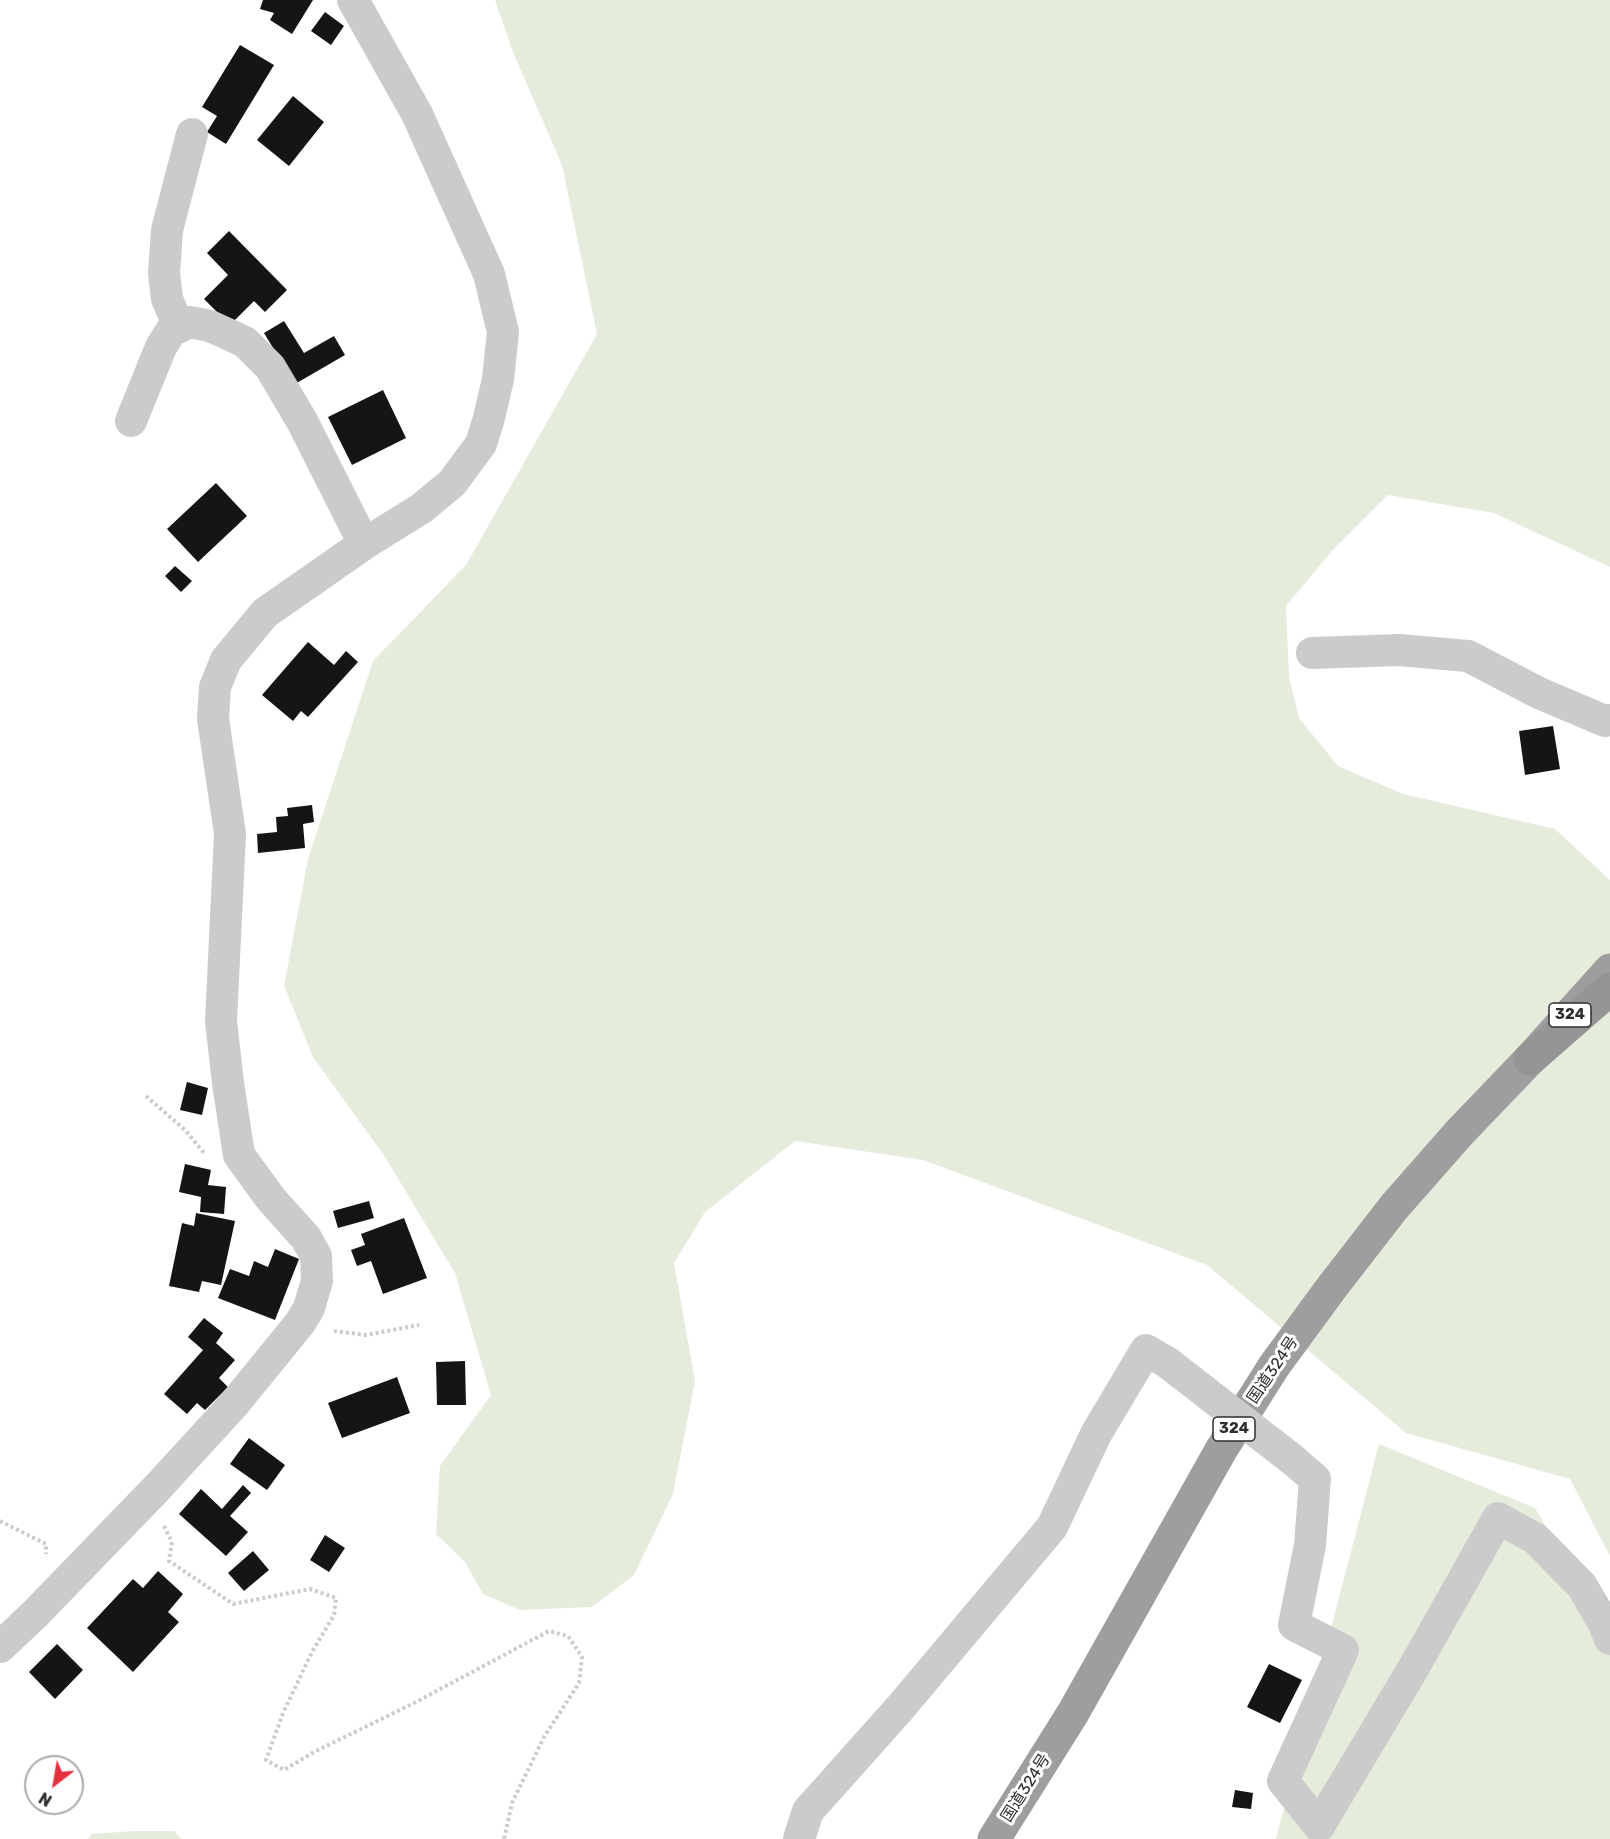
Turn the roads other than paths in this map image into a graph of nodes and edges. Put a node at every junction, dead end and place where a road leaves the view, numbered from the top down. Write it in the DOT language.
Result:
graph roads {
  1 [pos="353,0"];
  2 [pos="192,134"];
  3 [pos="179,327"];
  4 [pos="131,421"];
  5 [pos="364,544"];
  6 [pos="1312,653"];
  7 [pos="1610,720"];
  8 [pos="1610,970"];
  9 [pos="1610,989"];
  10 [pos="1610,1002"];
  11 [pos="1530,1059"];
  12 [pos="1610,1639"];
  13 [pos="0,1647"];
  14 [pos="799,1839"];
  15 [pos="993,1839"];
  1 -- 5 [label="street"];
  2 -- 3 [label="street"];
  3 -- 4 [label="street"];
  3 -- 5 [label="street"];
  5 -- 13 [label="street"];
  6 -- 7 [label="street"];
  8 -- 11 [label="highway, 324"];
  9 -- 11 [label="highway, 国道324号 / 324"];
  10 -- 11 [label="highway, 324"];
  11 -- 15 [label="highway, 国道324号 / 324"];
  12 -- 14 [label="street, bridge"];
}
